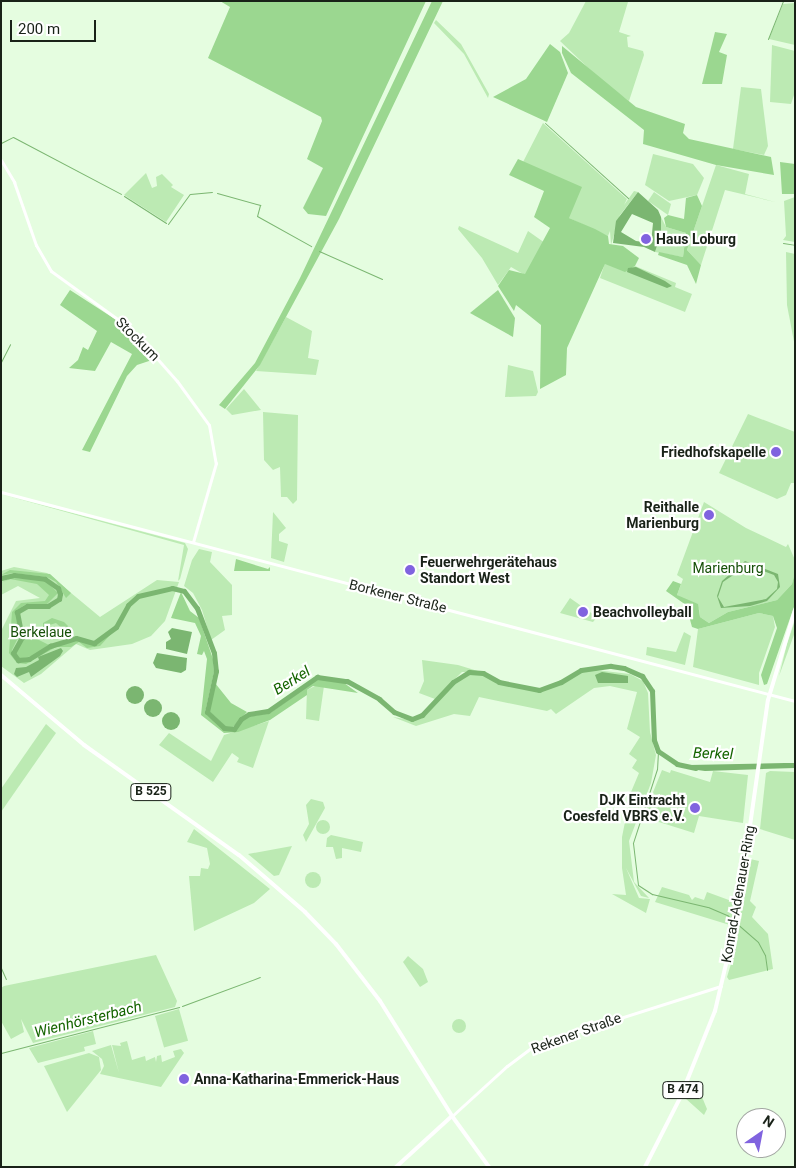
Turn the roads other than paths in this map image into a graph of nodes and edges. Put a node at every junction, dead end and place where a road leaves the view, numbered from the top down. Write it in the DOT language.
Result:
graph roads {
  1 [pos="1,160"];
  2 [pos="1,492"];
  3 [pos="192,542"];
  4 [pos="795,610"];
  5 [pos="1,675"];
  6 [pos="770,694"];
  7 [pos="795,701"];
  8 [pos="721,986"];
  9 [pos="452,1116"];
  10 [pos="396,1167"];
  11 [pos="489,1167"];
  12 [pos="645,1167"];
  1 -- 3 [label="street, Stockum"];
  2 -- 3 [label="street, Borkener Straße"];
  3 -- 6 [label="street, Borkener Straße"];
  4 -- 6 [label="main road, Konrad-Adenauer-Ring / B 474"];
  5 -- 9 [label="main road, B 525"];
  6 -- 7 [label="street, Borkener Straße"];
  6 -- 8 [label="main road, Konrad-Adenauer-Ring / B 474"];
  8 -- 9 [label="street, Rekener Straße"];
  8 -- 12 [label="main road, Konrad-Adenauer-Ring / B 474"];
  9 -- 10 [label="main road"];
  9 -- 11 [label="main road, B 525"];
}
